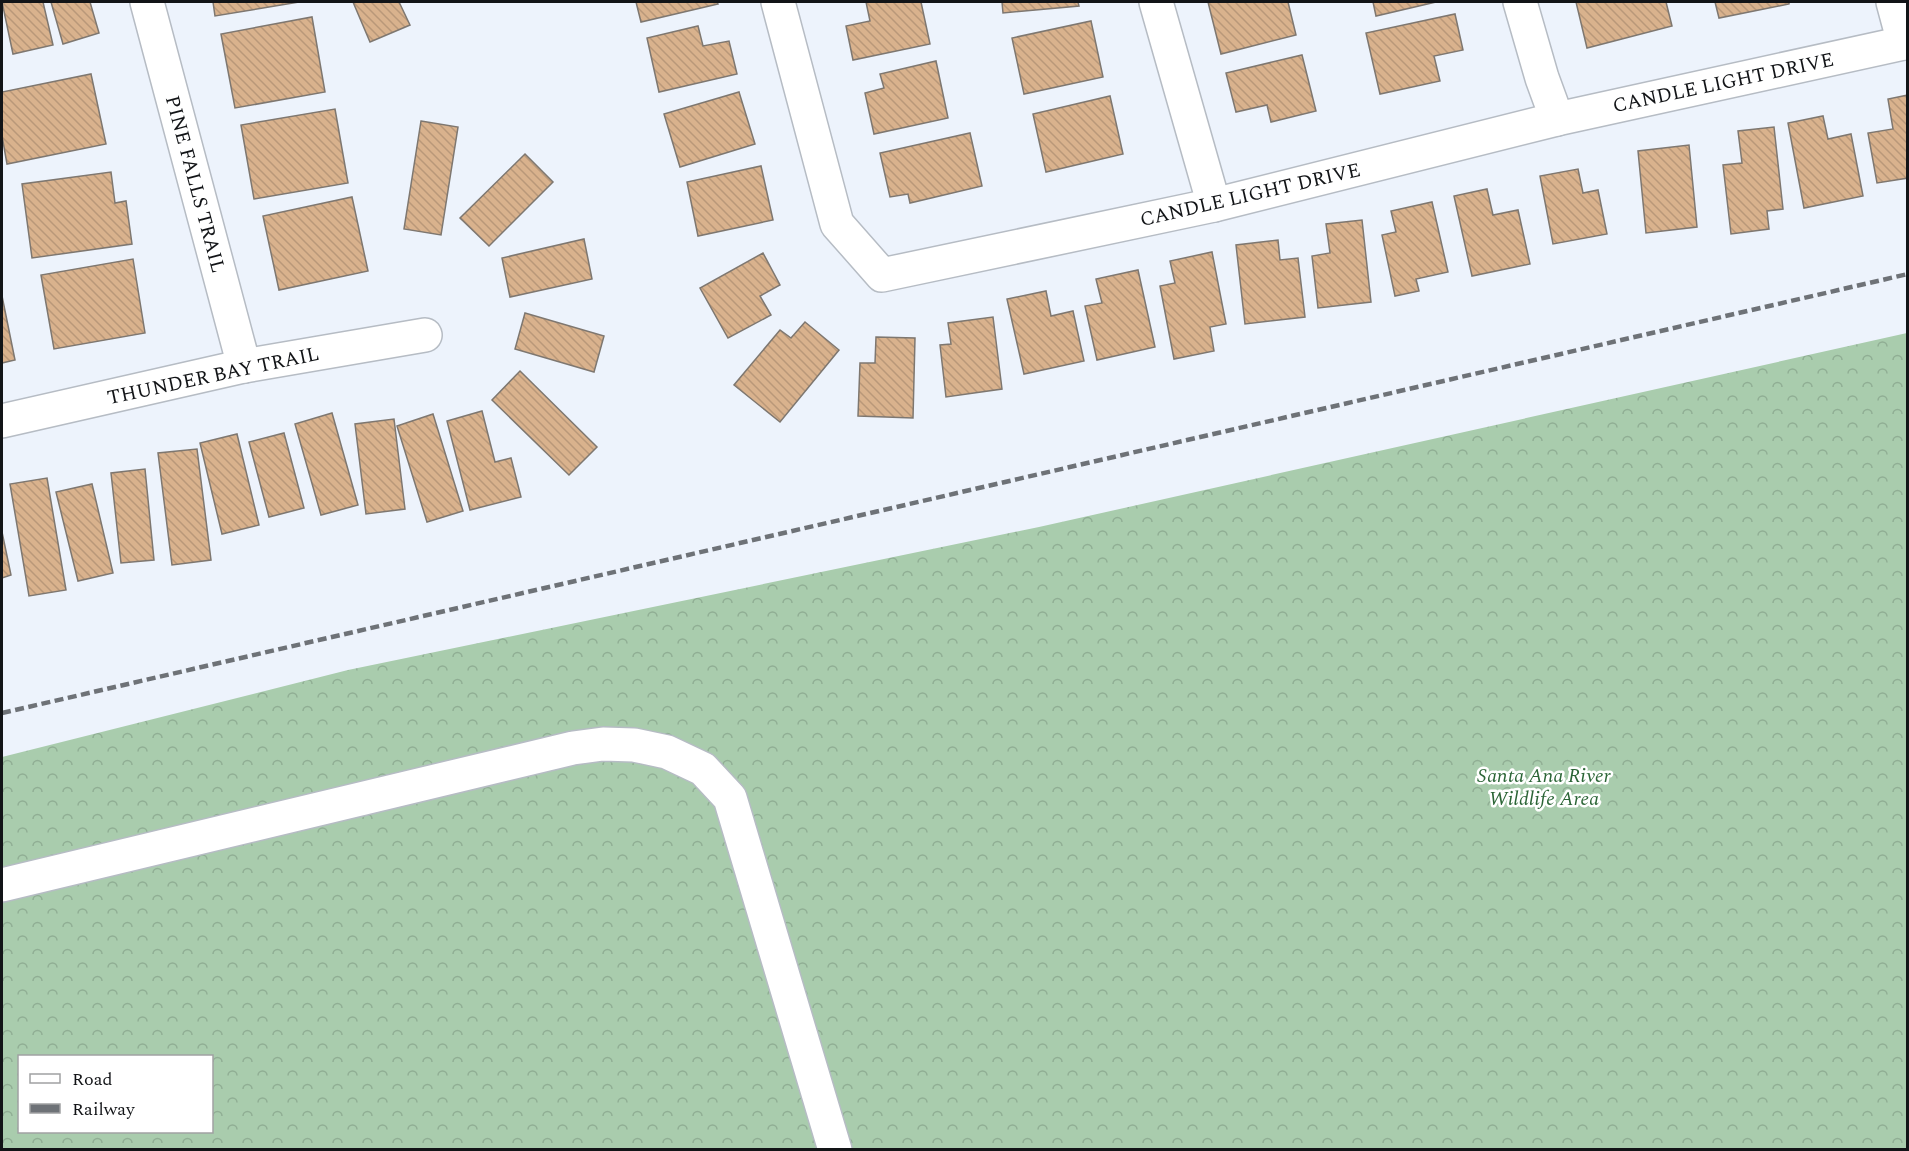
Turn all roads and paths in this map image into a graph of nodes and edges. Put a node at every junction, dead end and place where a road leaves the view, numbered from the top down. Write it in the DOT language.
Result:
graph roads {
  1 [pos="147,2"];
  2 [pos="778,2"];
  3 [pos="1156,2"];
  4 [pos="1520,2"];
  5 [pos="1893,2"];
  6 [pos="1906,42"];
  7 [pos="1557,119"];
  8 [pos="1214,205"];
  9 [pos="425,335"];
  10 [pos="244,366"];
  11 [pos="2,421"];
  12 [pos="2,885"];
  13 [pos="835,1149"];
  1 -- 10 [label="street, PINE FALLS TRAIL"];
  2 -- 8 [label="street, CANDLE LIGHT DRIVE"];
  3 -- 8 [label="street"];
  4 -- 7 [label="street"];
  5 -- 6 [label="street"];
  6 -- 7 [label="street, CANDLE LIGHT DRIVE"];
  7 -- 8 [label="street, CANDLE LIGHT DRIVE"];
  9 -- 10 [label="street, THUNDER BAY TRAIL"];
  10 -- 11 [label="street, THUNDER BAY TRAIL"];
  12 -- 13 [label="street"];
}
